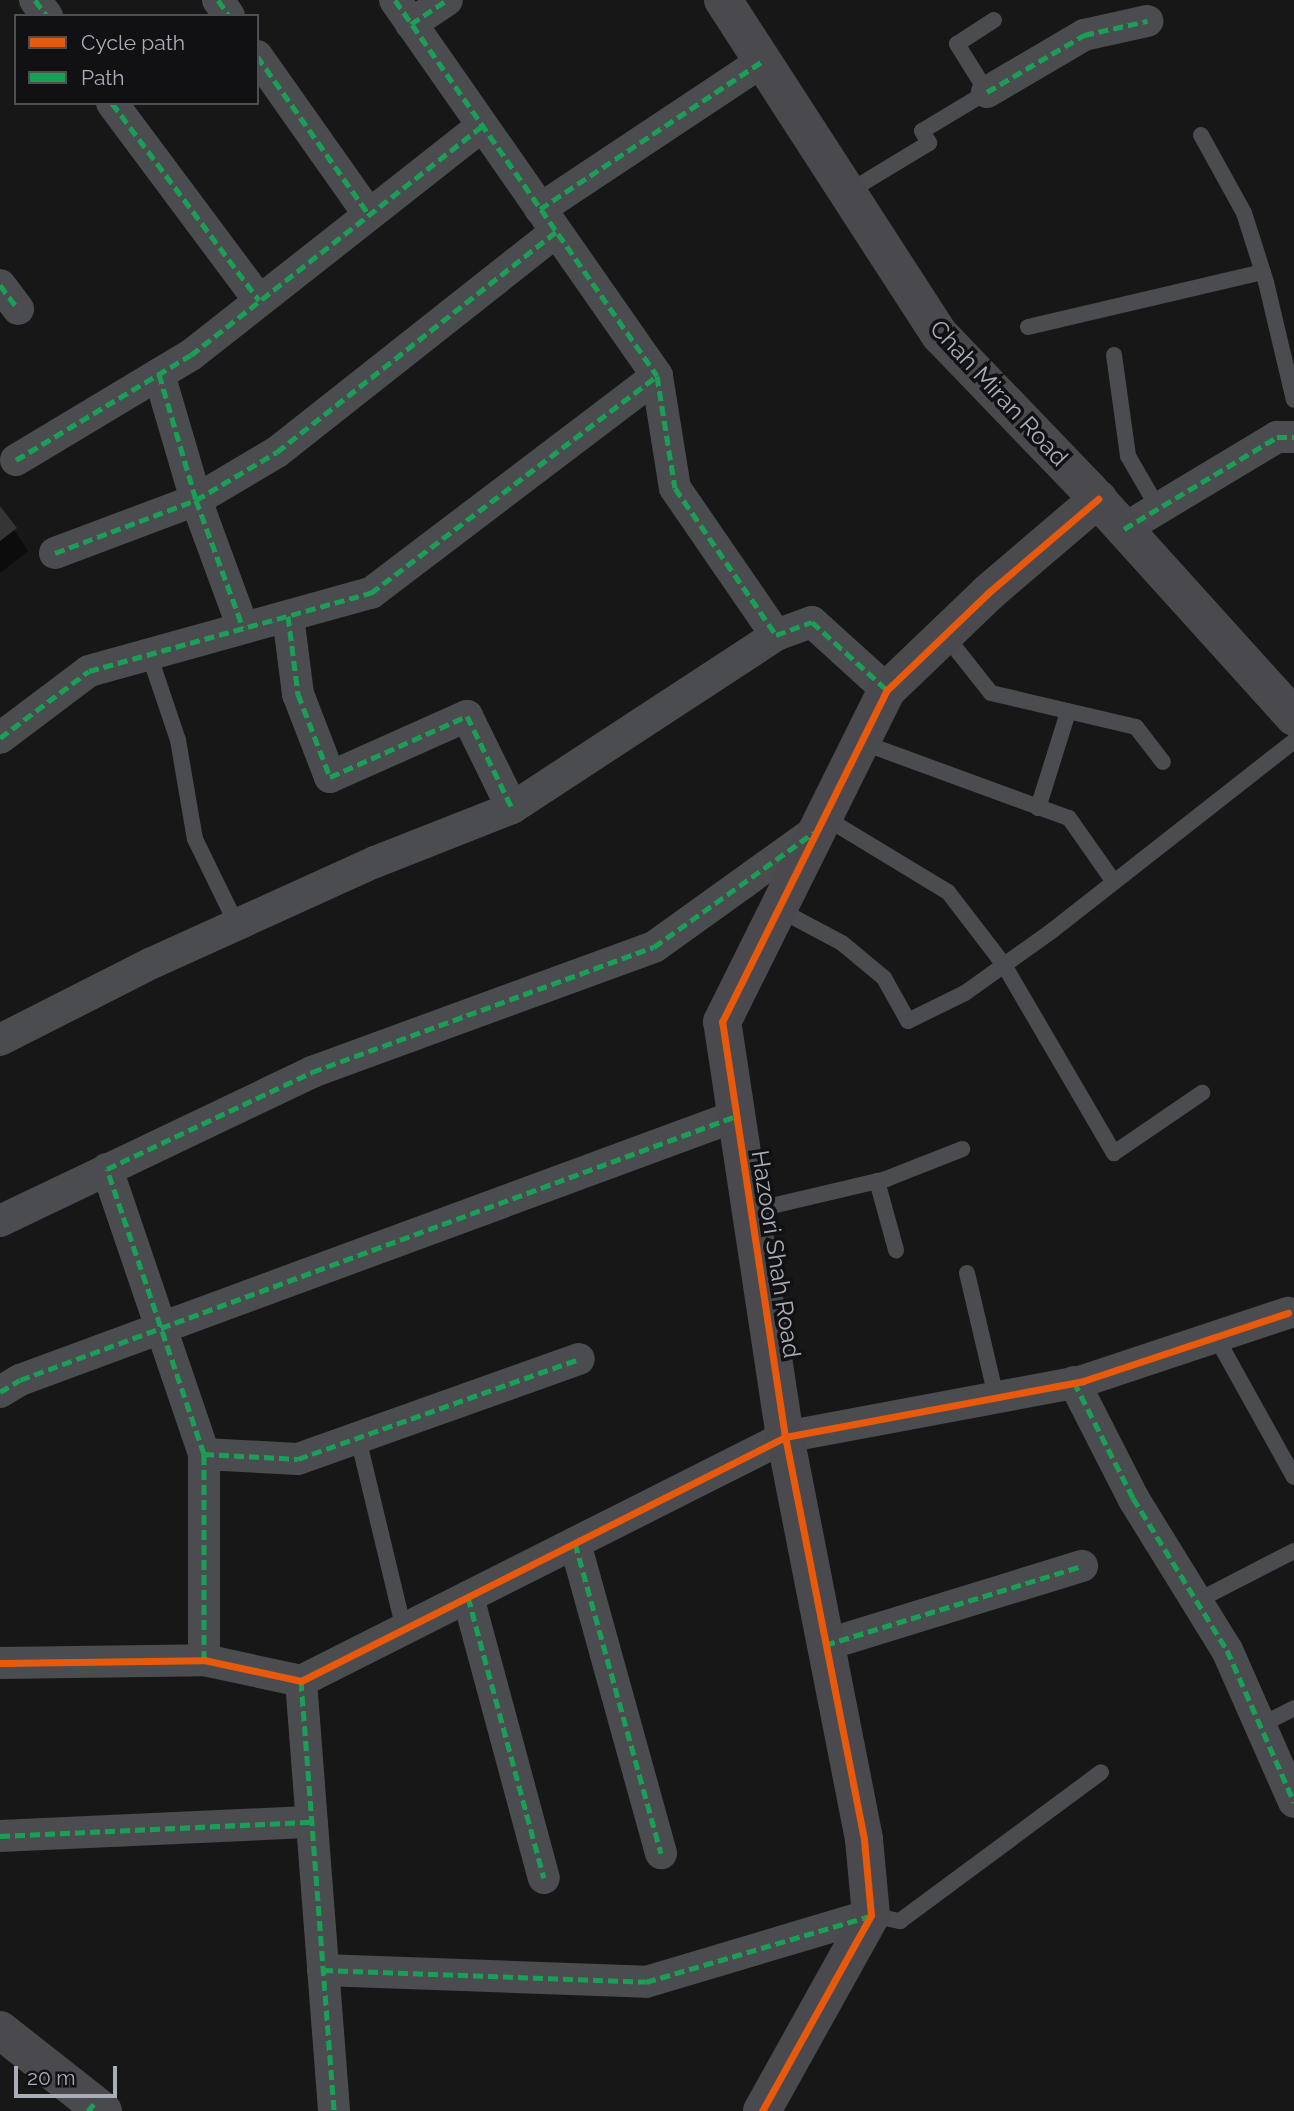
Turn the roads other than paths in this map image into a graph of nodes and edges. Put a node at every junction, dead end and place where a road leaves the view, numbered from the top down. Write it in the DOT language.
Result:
graph roads {
  1 [pos="447,0"];
  2 [pos="723,0"];
  3 [pos="403,12"];
  4 [pos="993,20"];
  5 [pos="1147,21"];
  6 [pos="259,59"];
  7 [pos="762,61"];
  8 [pos="987,92"];
  9 [pos="113,105"];
  10 [pos="482,126"];
  11 [pos="1201,135"];
  12 [pos="848,192"];
  13 [pos="369,215"];
  14 [pos="548,221"];
  15 [pos="1263,272"];
  16 [pos="259,300"];
  17 [pos="1028,327"];
  18 [pos="1114,355"];
  19 [pos="159,374"];
  20 [pos="657,376"];
  21 [pos="1294,400"];
  22 [pos="1294,437"];
  23 [pos="16,460"];
  24 [pos="1098,499"];
  25 [pos="196,500"];
  26 [pos="1158,508"];
  27 [pos="1124,529"];
  28 [pos="55,554"];
  29 [pos="288,616"];
  30 [pos="243,628"];
  31 [pos="776,635"];
  32 [pos="945,635"];
  33 [pos="149,654"];
  34 [pos="887,691"];
  35 [pos="1068,712"];
  36 [pos="1294,717"];
  37 [pos="0,738"];
  38 [pos="1294,741"];
  39 [pos="861,742"];
  40 [pos="1163,762"];
  41 [pos="512,808"];
  42 [pos="1038,808"];
  43 [pos="822,823"];
  44 [pos="1114,882"];
  45 [pos="778,909"];
  46 [pos="237,925"];
  47 [pos="1004,965"];
  48 [pos="0,1040"];
  49 [pos="1202,1093"];
  50 [pos="736,1116"];
  51 [pos="962,1149"];
  52 [pos="107,1169"];
  53 [pos="877,1181"];
  54 [pos="750,1211"];
  55 [pos="0,1221"];
  56 [pos="896,1250"];
  57 [pos="967,1273"];
  58 [pos="1288,1313"];
  59 [pos="160,1328"];
  60 [pos="1216,1337"];
  61 [pos="579,1359"];
  62 [pos="1074,1382"];
  63 [pos="0,1392"];
  64 [pos="996,1397"];
  65 [pos="785,1437"];
  66 [pos="358,1438"];
  67 [pos="204,1454"];
  68 [pos="1294,1477"];
  69 [pos="575,1543"];
  70 [pos="1294,1551"];
  71 [pos="1082,1566"];
  72 [pos="468,1597"];
  73 [pos="1197,1601"];
  74 [pos="404,1630"];
  75 [pos="825,1645"];
  76 [pos="204,1660"];
  77 [pos="0,1663"];
  78 [pos="301,1681"];
  79 [pos="1294,1708"];
  80 [pos="1259,1726"];
  81 [pos="1101,1772"];
  82 [pos="1294,1802"];
  83 [pos="312,1822"];
  84 [pos="0,1836"];
  85 [pos="661,1853"];
  86 [pos="544,1878"];
  87 [pos="872,1915"];
  88 [pos="323,1969"];
  89 [pos="0,2030"];
  90 [pos="95,2109"];
  91 [pos="334,2111"];
  92 [pos="762,2111"];
  1 -- 3 [label="street"];
  2 -- 7 [label="street, Chah Miran Road"];
  3 -- 10 [label="street"];
  4 -- 8 [label="lane"];
  5 -- 8 [label="street"];
  6 -- 13 [label="street"];
  7 -- 12 [label="street, Chah Miran Road"];
  7 -- 14 [label="street"];
  8 -- 12 [label="lane"];
  9 -- 16 [label="street"];
  10 -- 13 [label="street"];
  10 -- 14 [label="street"];
  11 -- 15 [label="lane"];
  12 -- 24 [label="street, Chah Miran Road"];
  13 -- 16 [label="street"];
  14 -- 20 [label="street"];
  14 -- 25 [label="street"];
  15 -- 17 [label="lane"];
  15 -- 21 [label="lane"];
  16 -- 19 [label="street"];
  18 -- 26 [label="lane"];
  19 -- 23 [label="street"];
  19 -- 25 [label="street"];
  20 -- 29 [label="street"];
  20 -- 31 [label="street"];
  22 -- 26 [label="street"];
  24 -- 27 [label="street, Chah Miran Road"];
  24 -- 32 [label="street, Hazoori Shah Road"];
  25 -- 28 [label="street"];
  25 -- 30 [label="street"];
  26 -- 27 [label="street"];
  27 -- 36 [label="street, Chah Miran Road"];
  29 -- 30 [label="street"];
  29 -- 41 [label="street"];
  30 -- 33 [label="street"];
  31 -- 34 [label="street"];
  31 -- 41 [label="street"];
  32 -- 34 [label="street, Hazoori Shah Road"];
  32 -- 35 [label="lane"];
  33 -- 37 [label="street"];
  33 -- 46 [label="lane"];
  34 -- 39 [label="street, Hazoori Shah Road"];
  35 -- 40 [label="lane"];
  35 -- 42 [label="lane"];
  38 -- 44 [label="lane"];
  39 -- 42 [label="lane"];
  39 -- 43 [label="street, Hazoori Shah Road"];
  41 -- 46 [label="street"];
  42 -- 44 [label="lane"];
  43 -- 45 [label="street, Hazoori Shah Road"];
  43 -- 47 [label="lane"];
  43 -- 52 [label="street"];
  44 -- 47 [label="lane"];
  45 -- 47 [label="lane"];
  45 -- 50 [label="street, Hazoori Shah Road"];
  46 -- 48 [label="street"];
  47 -- 49 [label="lane"];
  50 -- 54 [label="street, Hazoori Shah Road"];
  50 -- 59 [label="street"];
  51 -- 53 [label="lane"];
  52 -- 55 [label="street"];
  52 -- 59 [label="street"];
  53 -- 54 [label="lane"];
  53 -- 56 [label="lane"];
  54 -- 65 [label="street, Hazoori Shah Road"];
  57 -- 64 [label="lane"];
  58 -- 60 [label="street"];
  59 -- 63 [label="street"];
  59 -- 67 [label="street"];
  60 -- 62 [label="street"];
  60 -- 68 [label="lane"];
  61 -- 66 [label="street"];
  62 -- 64 [label="street"];
  62 -- 73 [label="street"];
  64 -- 65 [label="street"];
  65 -- 69 [label="street"];
  65 -- 75 [label="street, Hazoori Shah Road"];
  66 -- 67 [label="street"];
  66 -- 74 [label="lane"];
  67 -- 76 [label="street"];
  69 -- 72 [label="street"];
  69 -- 85 [label="street"];
  70 -- 73 [label="lane"];
  71 -- 75 [label="street"];
  72 -- 74 [label="street"];
  72 -- 86 [label="street"];
  73 -- 80 [label="street"];
  74 -- 78 [label="street"];
  75 -- 87 [label="street, Hazoori Shah Road"];
  76 -- 77 [label="street"];
  76 -- 78 [label="street"];
  78 -- 83 [label="street"];
  79 -- 80 [label="lane"];
  80 -- 82 [label="street"];
  81 -- 87 [label="lane"];
  83 -- 84 [label="street"];
  83 -- 88 [label="street"];
  87 -- 88 [label="street"];
  87 -- 92 [label="street"];
  88 -- 91 [label="street"];
  89 -- 90 [label="street"];
}
